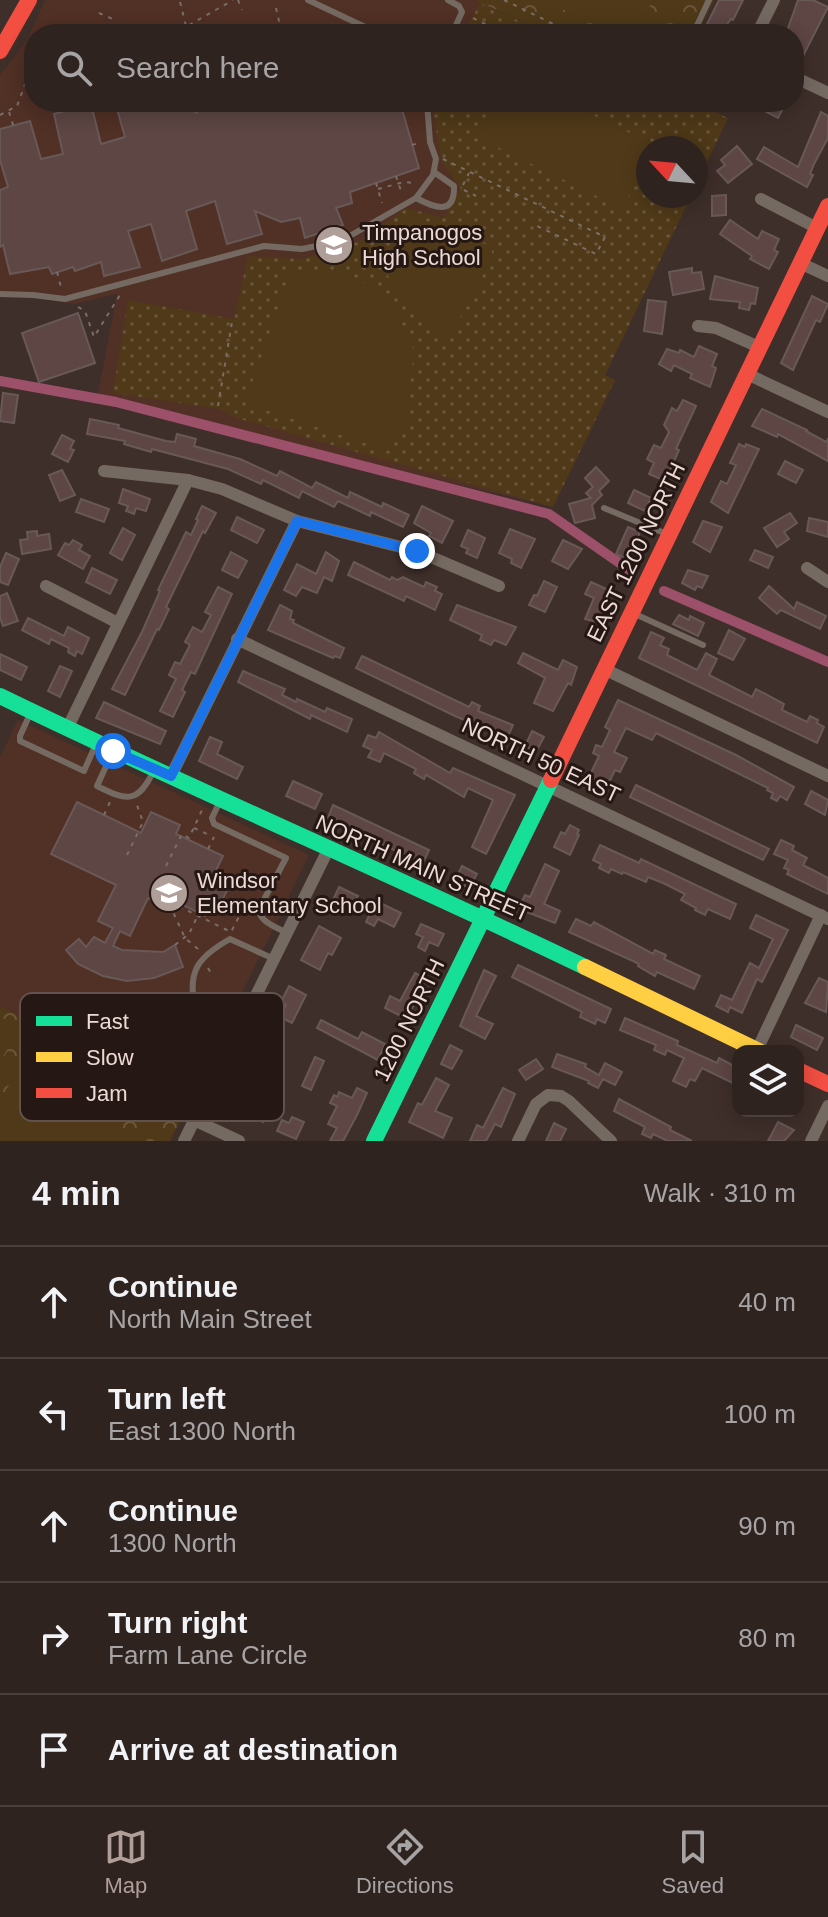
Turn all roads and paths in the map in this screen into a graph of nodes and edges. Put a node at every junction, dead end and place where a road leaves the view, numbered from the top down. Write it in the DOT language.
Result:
graph roads {
  1 [pos="29,0"];
  2 [pos="233,0"];
  3 [pos="238,0"];
  4 [pos="308,0"];
  5 [pos="448,0"];
  6 [pos="504,0"];
  7 [pos="709,0"];
  8 [pos="774,0"];
  9 [pos="180,2"];
  10 [pos="276,8"];
  11 [pos="242,10"];
  12 [pos="99,13"];
  13 [pos="473,18"];
  14 [pos="115,20"];
  15 [pos="185,24"];
  16 [pos="191,24"];
  17 [pos="280,24"];
  18 [pos="359,24"];
  19 [pos="457,24"];
  20 [pos="485,24"];
  21 [pos="553,24"];
  22 [pos="698,24"];
  23 [pos="762,24"];
  24 [pos="0,51"];
  25 [pos="804,82"];
  26 [pos="24,87"];
  27 [pos="828,93"];
  28 [pos="9,111"];
  29 [pos="428,112"];
  30 [pos="0,115"];
  31 [pos="13,125"];
  32 [pos="419,143"];
  33 [pos="412,145"];
  34 [pos="438,157"];
  35 [pos="434,172"];
  36 [pos="470,172"];
  37 [pos="396,176"];
  38 [pos="376,183"];
  39 [pos="399,183"];
  40 [pos="414,183"];
  41 [pos="378,189"];
  42 [pos="402,194"];
  43 [pos="476,196"];
  44 [pos="416,198"];
  45 [pos="761,199"];
  46 [pos="382,203"];
  47 [pos="828,206"];
  48 [pos="535,225"];
  49 [pos="817,228"];
  50 [pos="800,263"];
  51 [pos="57,272"];
  52 [pos="828,276"];
  53 [pos="63,292"];
  54 [pos="0,294"];
  55 [pos="120,295"];
  56 [pos="78,307"];
  57 [pos="232,322"];
  58 [pos="698,326"];
  59 [pos="759,347"];
  60 [pos="747,374"];
  61 [pos="218,406"];
  62 [pos="828,412"];
  63 [pos="104,471"];
  64 [pos="188,480"];
  65 [pos="604,508"];
  66 [pos="297,521"];
  67 [pos="669,535"];
  68 [pos="807,568"];
  69 [pos="828,582"];
  70 [pos="46,586"];
  71 [pos="499,586"];
  72 [pos="631,612"];
  73 [pos="118,623"];
  74 [pos="237,639"];
  75 [pos="703,645"];
  76 [pos="604,669"];
  77 [pos="7,705"];
  78 [pos="32,711"];
  79 [pos="68,727"];
  80 [pos="96,742"];
  81 [pos="113,751"];
  82 [pos="154,769"];
  83 [pos="171,776"];
  84 [pos="828,776"];
  85 [pos="549,785"];
  86 [pos="221,799"];
  87 [pos="110,802"];
  88 [pos="136,804"];
  89 [pos="203,808"];
  90 [pos="104,815"];
  91 [pos="193,828"];
  92 [pos="207,834"];
  93 [pos="214,837"];
  94 [pos="208,849"];
  95 [pos="328,850"];
  96 [pos="127,855"];
  97 [pos="166,866"];
  98 [pos="243,909"];
  99 [pos="198,916"];
  100 [pos="825,917"];
  101 [pos="484,918"];
  102 [pos="287,933"];
  103 [pos="185,938"];
  104 [pos="175,945"];
  105 [pos="198,949"];
  106 [pos="274,959"];
  107 [pos="205,964"];
  108 [pos="212,975"];
  109 [pos="192,993"];
  110 [pos="257,993"];
  111 [pos="748,1045"];
  112 [pos="761,1045"];
  113 [pos="804,1073"];
  114 [pos="828,1084"];
  115 [pos="828,1106"];
  116 [pos="194,1121"];
  117 [pos="196,1121"];
  118 [pos="184,1141"];
  119 [pos="239,1141"];
  120 [pos="374,1141"];
  121 [pos="518,1141"];
  122 [pos="611,1141"];
  123 [pos="811,1141"];
  1 -- 24 [label="street"];
  2 -- 16 [label="path"];
  3 -- 11 [label="path"];
  4 -- 18 [label="lane"];
  5 -- 19 [label="lane"];
  6 -- 21 [label="path"];
  7 -- 22 [label="lane"];
  8 -- 23 [label="street"];
  9 -- 15 [label="path"];
  10 -- 17 [label="path"];
  12 -- 14 [label="path"];
  13 -- 20 [label="path"];
  25 -- 27 [label="street"];
  26 -- 28 [label="path"];
  28 -- 30 [label="path"];
  28 -- 31 [label="path"];
  29 -- 35 [label="lane"];
  32 -- 33 [label="path"];
  34 -- 36 [label="path"];
  35 -- 44 [label="lane"];
  35 -- 44 [label="lane"];
  36 -- 43 [label="path"];
  36 -- 48 [label="path"];
  37 -- 39 [label="path"];
  38 -- 41 [label="path"];
  39 -- 40 [label="path"];
  39 -- 41 [label="path"];
  39 -- 42 [label="path"];
  41 -- 46 [label="path"];
  44 -- 54 [label="lane"];
  45 -- 49 [label="street"];
  47 -- 49 [label="street, EAST 1200 NORTH"];
  49 -- 50 [label="street, EAST 1200 NORTH"];
  50 -- 52 [label="street"];
  50 -- 59 [label="street, EAST 1200 NORTH"];
  51 -- 53 [label="path"];
  55 -- 56 [label="path"];
  57 -- 61 [label="path"];
  58 -- 59 [label="street"];
  59 -- 60 [label="street, EAST 1200 NORTH"];
  60 -- 62 [label="street"];
  60 -- 67 [label="street, EAST 1200 NORTH"];
  63 -- 64 [label="street"];
  64 -- 66 [label="street"];
  64 -- 73 [label="street"];
  65 -- 67 [label="lane"];
  66 -- 71 [label="street"];
  66 -- 74 [label="street"];
  67 -- 72 [label="street, EAST 1200 NORTH"];
  68 -- 69 [label="street"];
  70 -- 73 [label="street"];
  72 -- 75 [label="lane"];
  72 -- 76 [label="street, EAST 1200 NORTH"];
  73 -- 79 [label="street"];
  74 -- 83 [label="street"];
  74 -- 85 [label="street, NORTH 50 EAST"];
  76 -- 84 [label="street"];
  76 -- 85 [label="street, EAST 1200 NORTH"];
  77 -- 78 [label="street, NORTH MAIN STREET"];
  78 -- 79 [label="street, NORTH MAIN STREET"];
  78 -- 80 [label="lane"];
  79 -- 80 [label="street, NORTH MAIN STREET"];
  80 -- 81 [label="street, NORTH MAIN STREET"];
  81 -- 82 [label="street, NORTH MAIN STREET"];
  81 -- 82 [label="lane"];
  82 -- 83 [label="street, NORTH MAIN STREET"];
  83 -- 86 [label="street, NORTH MAIN STREET"];
  85 -- 100 [label="street, NORTH 50 EAST"];
  85 -- 101 [label="street, EAST 1200 NORTH"];
  86 -- 95 [label="street, NORTH MAIN STREET"];
  86 -- 102 [label="lane"];
  87 -- 90 [label="path"];
  88 -- 96 [label="path"];
  89 -- 91 [label="path"];
  91 -- 92 [label="path"];
  91 -- 97 [label="path"];
  93 -- 94 [label="path"];
  95 -- 101 [label="street, NORTH MAIN STREET"];
  95 -- 102 [label="street"];
  98 -- 99 [label="path"];
  99 -- 103 [label="path"];
  99 -- 103 [label="path"];
  100 -- 112 [label="street"];
  101 -- 111 [label="street, NORTH MAIN STREET"];
  101 -- 120 [label="street, 1200 NORTH"];
  102 -- 106 [label="street"];
  103 -- 104 [label="path"];
  103 -- 105 [label="path"];
  106 -- 109 [label="lane"];
  106 -- 110 [label="street"];
  107 -- 108 [label="path"];
  113 -- 114 [label="street"];
  115 -- 123 [label="street"];
  116 -- 118 [label="street"];
  117 -- 119 [label="street"];
  121 -- 122 [label="street"];
}
